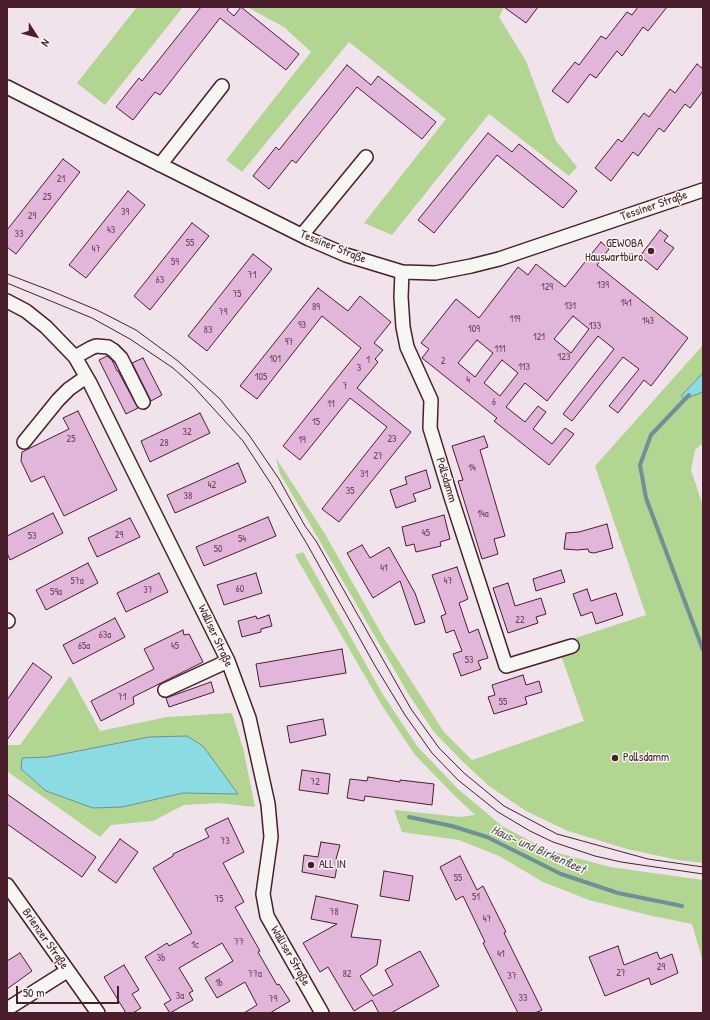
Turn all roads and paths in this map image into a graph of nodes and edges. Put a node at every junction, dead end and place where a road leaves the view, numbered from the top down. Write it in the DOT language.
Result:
graph roads {
  1 [pos="222,86"];
  2 [pos="7,87"];
  3 [pos="366,157"];
  4 [pos="160,165"];
  5 [pos="703,190"];
  6 [pos="302,235"];
  7 [pos="402,272"];
  8 [pos="7,301"];
  9 [pos="75,356"];
  10 [pos="86,377"];
  11 [pos="143,402"];
  12 [pos="24,442"];
  13 [pos="572,646"];
  14 [pos="228,660"];
  15 [pos="165,690"];
  16 [pos="7,885"];
  17 [pos="67,971"];
  18 [pos="7,1009"];
  19 [pos="98,1013"];
  20 [pos="322,1013"];
  1 -- 4 [label="street"];
  2 -- 4 [label="street, Tessiner Straße"];
  3 -- 6 [label="street"];
  4 -- 6 [label="street, Tessiner Straße"];
  5 -- 7 [label="street, Tessiner Straße"];
  6 -- 7 [label="street, Tessiner Straße"];
  7 -- 13 [label="street, Pollsdamm"];
  8 -- 9 [label="street, Walliser Straße"];
  9 -- 10 [label="street, Walliser Straße"];
  9 -- 11 [label="street"];
  10 -- 12 [label="street"];
  10 -- 14 [label="street, Walliser Straße"];
  14 -- 15 [label="street"];
  14 -- 20 [label="street, Walliser Straße"];
  16 -- 17 [label="street, Brienzer Straße"];
  17 -- 18 [label="street"];
  17 -- 19 [label="street, Brienzer Straße"];
}
